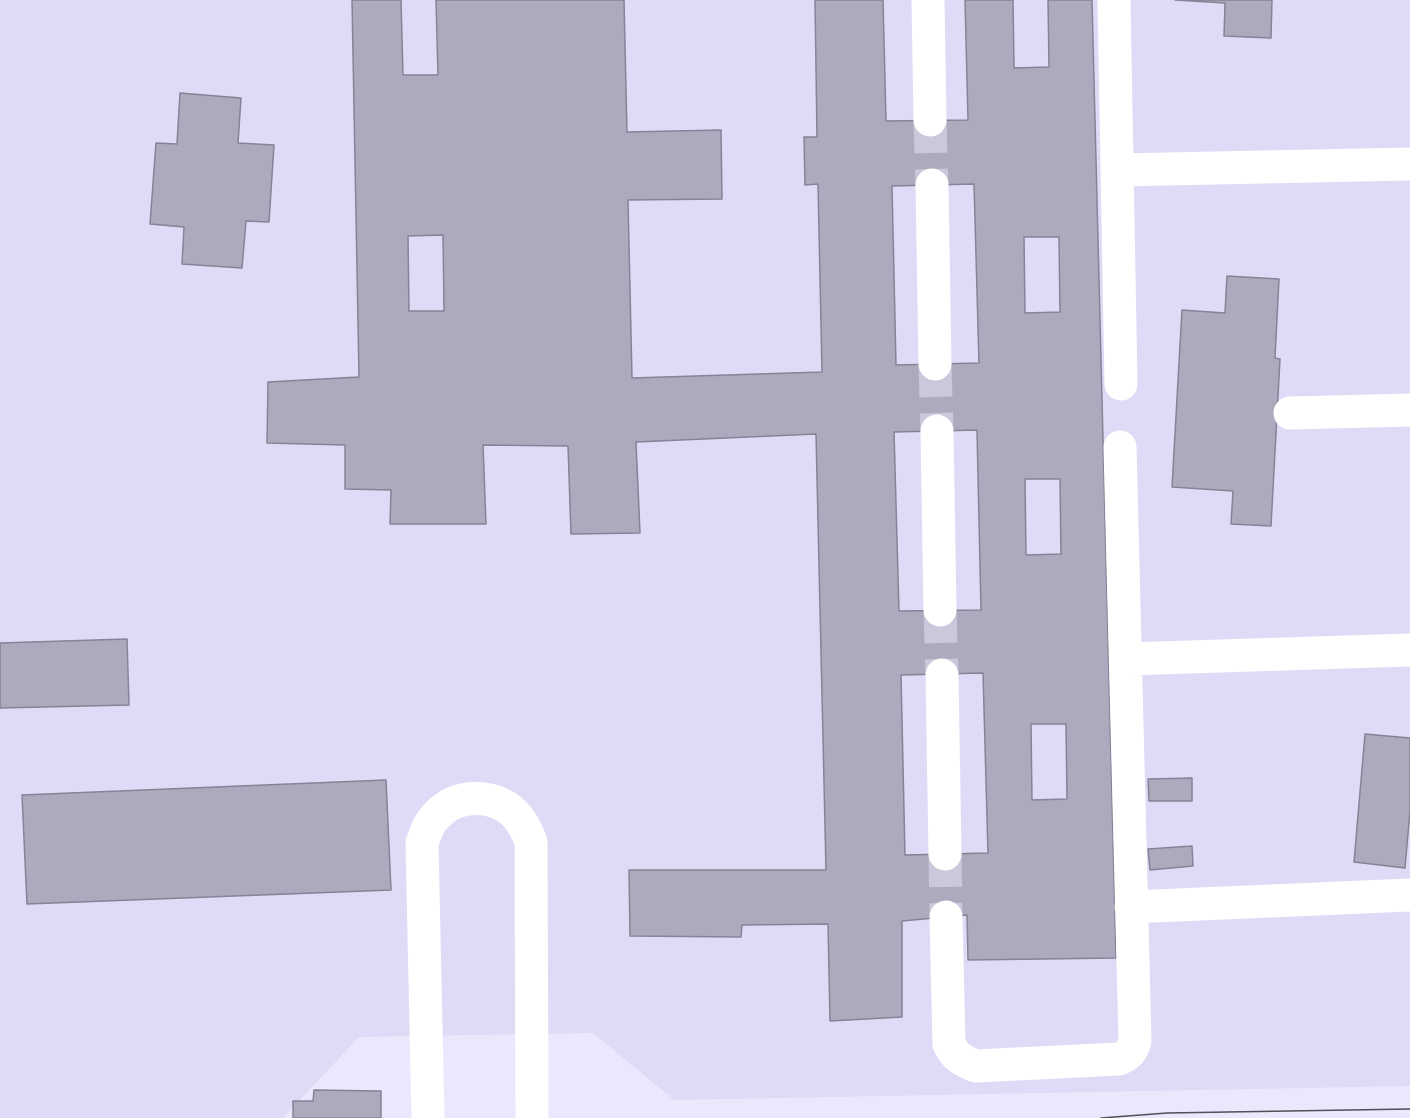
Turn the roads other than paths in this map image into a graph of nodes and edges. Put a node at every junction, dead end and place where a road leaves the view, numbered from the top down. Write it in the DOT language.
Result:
graph roads {
  1 [pos="928,0"];
  2 [pos="1114,0"];
  3 [pos="930,120"];
  4 [pos="1410,164"];
  5 [pos="1117,170"];
  6 [pos="932,185"];
  7 [pos="935,364"];
  8 [pos="1121,384"];
  9 [pos="1410,411"];
  10 [pos="1290,413"];
  11 [pos="937,431"];
  12 [pos="1120,447"];
  13 [pos="940,610"];
  14 [pos="1410,650"];
  15 [pos="1126,659"];
  16 [pos="942,675"];
  17 [pos="945,854"];
  18 [pos="1410,896"];
  19 [pos="1131,907"];
  20 [pos="946,917"];
  21 [pos="428,1118"];
  22 [pos="532,1118"];
  1 -- 3 [label="lane"];
  2 -- 5 [label="lane"];
  4 -- 5 [label="lane"];
  5 -- 8 [label="lane"];
  6 -- 7 [label="lane"];
  9 -- 10 [label="lane"];
  11 -- 13 [label="lane"];
  12 -- 15 [label="lane"];
  14 -- 15 [label="lane"];
  15 -- 19 [label="lane"];
  16 -- 17 [label="lane"];
  18 -- 19 [label="lane"];
  19 -- 20 [label="lane"];
  21 -- 22 [label="lane"];
}
